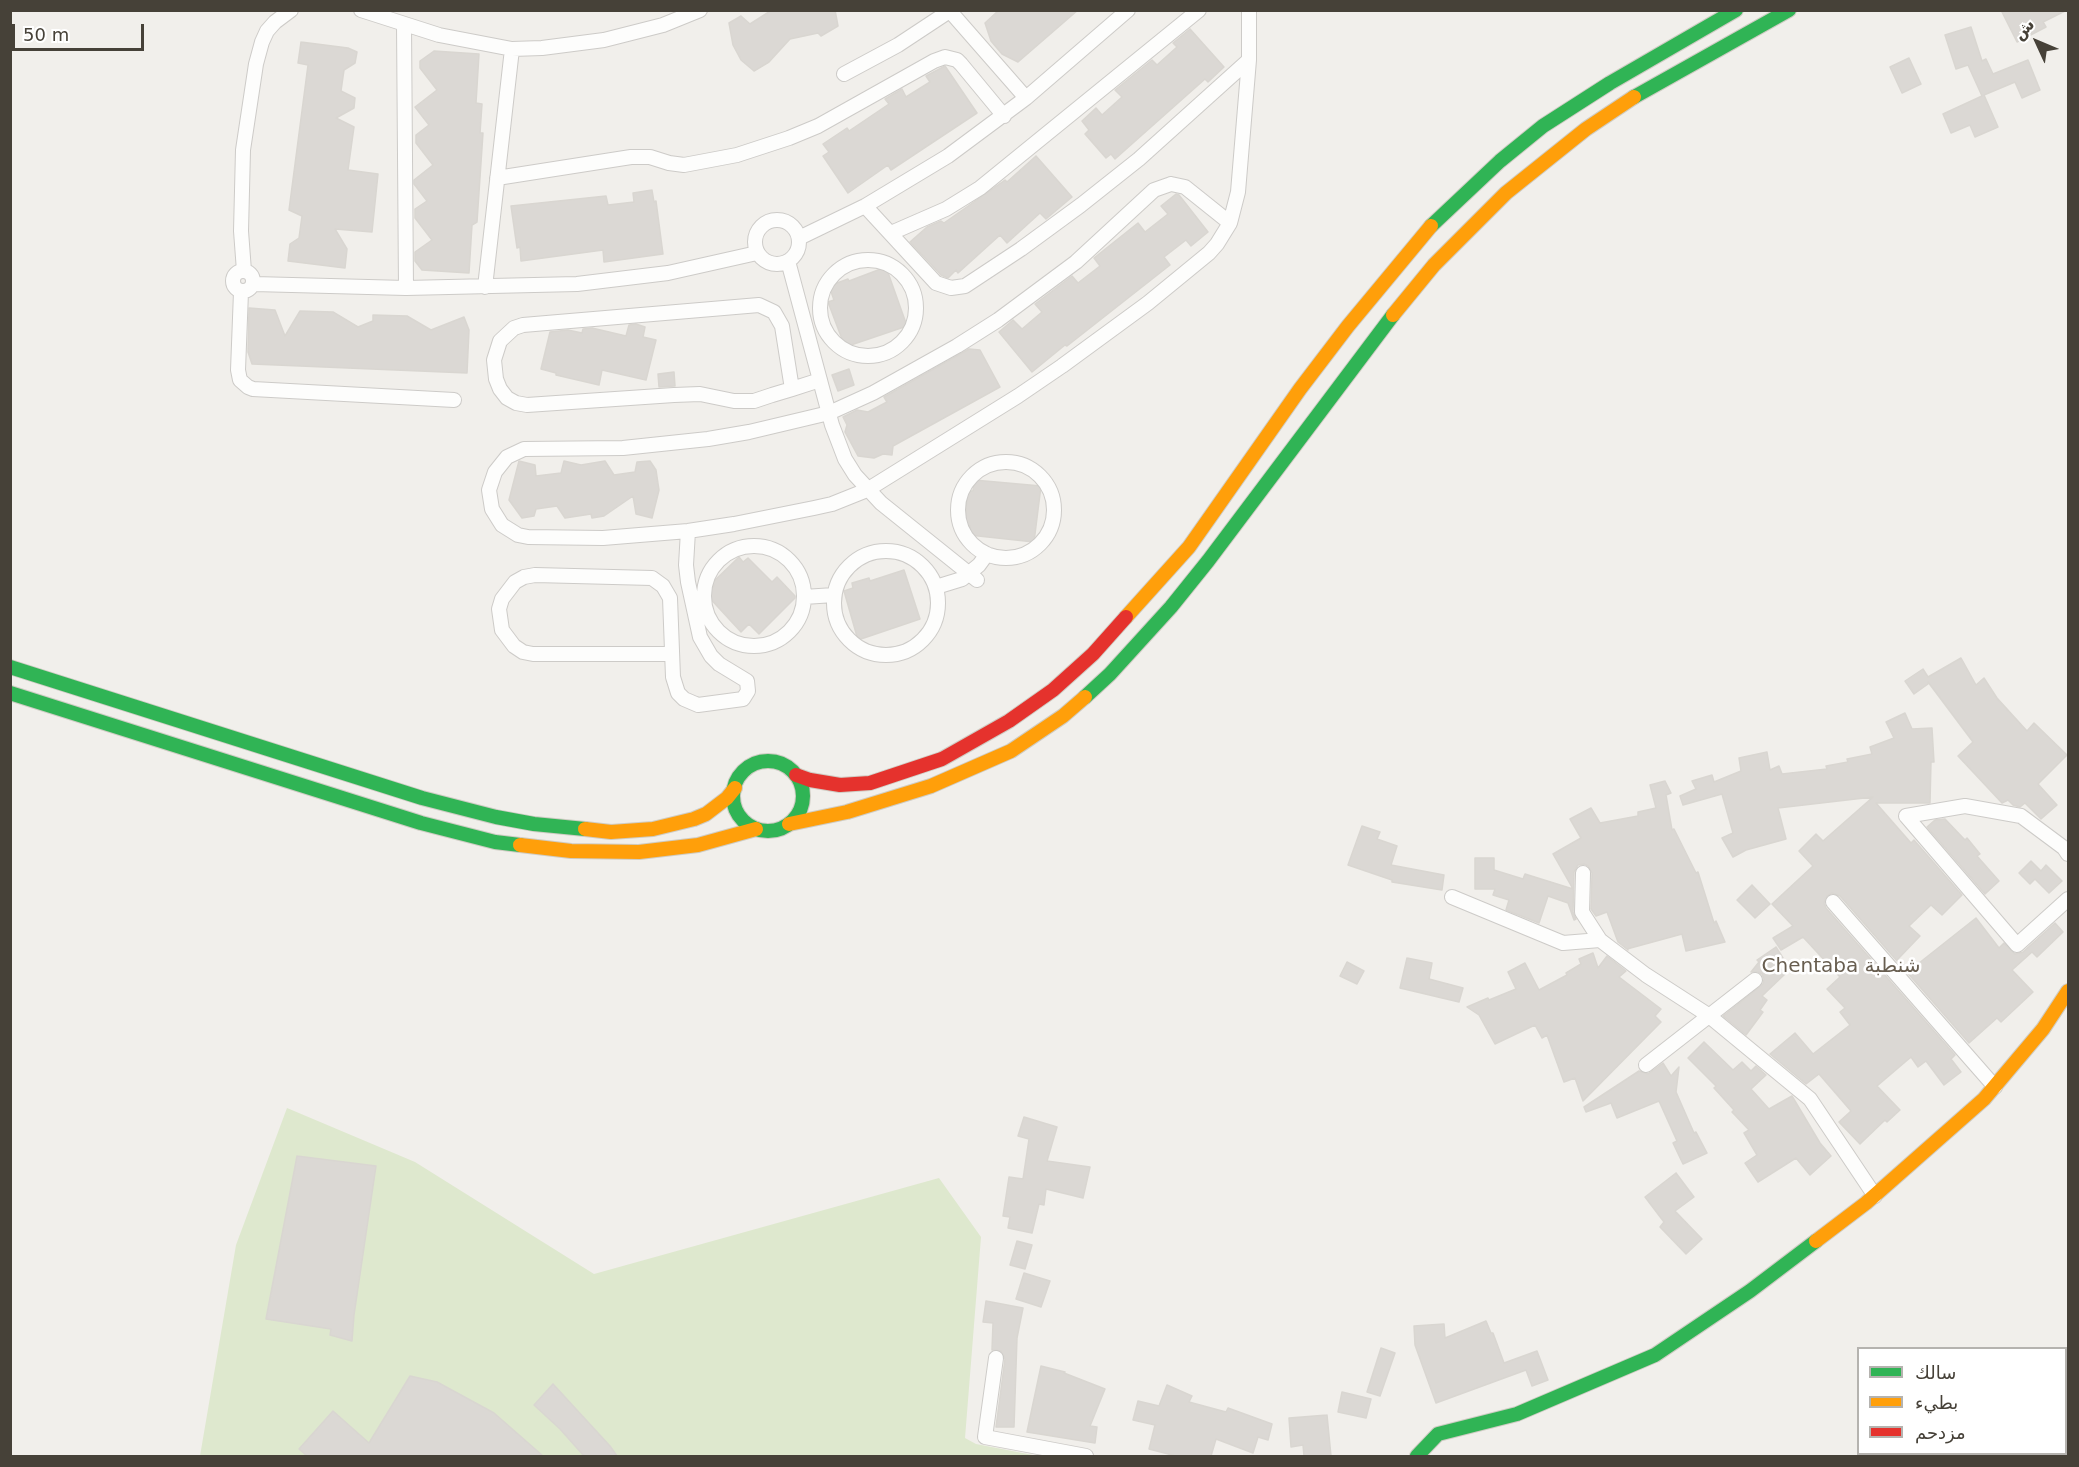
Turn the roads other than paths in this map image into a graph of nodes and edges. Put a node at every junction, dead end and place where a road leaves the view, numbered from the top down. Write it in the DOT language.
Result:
graph roads {
  1 [pos="291,10"];
  2 [pos="361,10"];
  3 [pos="1128,10"];
  4 [pos="1199,10"];
  5 [pos="1249,10"];
  6 [pos="1736,10"];
  7 [pos="1789,10"];
  8 [pos="950,11"];
  9 [pos="694,12"];
  10 [pos="404,25"];
  11 [pos="512,49"];
  12 [pos="1249,60"];
  13 [pos="844,74"];
  14 [pos="1026,98"];
  15 [pos="1004,116"];
  16 [pos="497,178"];
  17 [pos="865,206"];
  18 [pos="1230,223"];
  19 [pos="891,233"];
  20 [pos="799,238"];
  21 [pos="758,253"];
  22 [pos="788,261"];
  23 [pos="244,271"];
  24 [pos="254,284"];
  25 [pos="485,287"];
  26 [pos="406,288"];
  27 [pos="241,292"];
  28 [pos="821,318"];
  29 [pos="805,323"];
  30 [pos="820,380"];
  31 [pos="792,389"];
  32 [pos="454,400"];
  33 [pos="828,413"];
  34 [pos="867,490"];
  35 [pos="688,531"];
  36 [pos="987,554"];
  37 [pos="973,577"];
  38 [pos="936,587"];
  39 [pos="834,595"];
  40 [pos="804,597"];
  41 [pos="672,654"];
  42 [pos="10,667"];
  43 [pos="10,693"];
  44 [pos="796,775"];
  45 [pos="735,788"];
  46 [pos="789,824"];
  47 [pos="756,829"];
  48 [pos="2068,854"];
  49 [pos="1583,873"];
  50 [pos="1452,897"];
  51 [pos="2068,899"];
  52 [pos="1833,902"];
  53 [pos="1600,940"];
  54 [pos="1755,980"];
  55 [pos="2068,991"];
  56 [pos="1707,1015"];
  57 [pos="1646,1065"];
  58 [pos="1995,1087"];
  59 [pos="1875,1196"];
  60 [pos="996,1358"];
  61 [pos="1086,1456"];
  62 [pos="1417,1456"];
  1 -- 23 [label="street"];
  2 -- 10 [label="street"];
  3 -- 14 [label="street"];
  4 -- 19 [label="street"];
  5 -- 12 [label="street"];
  6 -- 44 [label="main road"];
  7 -- 46 [label="main road"];
  8 -- 13 [label="street"];
  8 -- 14 [label="street"];
  9 -- 11 [label="street"];
  10 -- 11 [label="street"];
  10 -- 26 [label="street"];
  11 -- 16 [label="street"];
  12 -- 18 [label="street"];
  12 -- 19 [label="street"];
  14 -- 15 [label="street"];
  15 -- 16 [label="street"];
  15 -- 17 [label="street"];
  16 -- 25 [label="street"];
  17 -- 19 [label="street"];
  17 -- 20 [label="street"];
  18 -- 33 [label="street"];
  18 -- 34 [label="street"];
  20 -- 21 [label="street"];
  20 -- 22 [label="street"];
  21 -- 22 [label="street"];
  21 -- 25 [label="street"];
  22 -- 29 [label="street"];
  23 -- 24 [label="street"];
  23 -- 27 [label="street"];
  24 -- 26 [label="street"];
  24 -- 27 [label="street"];
  25 -- 26 [label="street"];
  27 -- 32 [label="street"];
  28 -- 28 [label="street"];
  28 -- 29 [label="street"];
  29 -- 30 [label="street"];
  30 -- 31 [label="street"];
  30 -- 33 [label="street"];
  31 -- 31 [label="street"];
  33 -- 34 [label="street"];
  33 -- 35 [label="street"];
  34 -- 35 [label="street"];
  34 -- 37 [label="street"];
  35 -- 41 [label="street"];
  36 -- 36 [label="street"];
  36 -- 37 [label="street"];
  37 -- 38 [label="street"];
  38 -- 39 [label="street"];
  38 -- 39 [label="street"];
  39 -- 40 [label="street"];
  40 -- 40 [label="street"];
  41 -- 41 [label="street"];
  42 -- 45 [label="main road"];
  43 -- 47 [label="main road"];
  44 -- 45 [label="main road"];
  44 -- 46 [label="main road"];
  45 -- 47 [label="main road"];
  46 -- 47 [label="main road"];
  48 -- 51 [label="street"];
  49 -- 53 [label="street"];
  50 -- 53 [label="street"];
  52 -- 58 [label="street"];
  53 -- 56 [label="street"];
  54 -- 56 [label="street"];
  55 -- 58 [label="main road"];
  56 -- 57 [label="street"];
  56 -- 59 [label="street"];
  58 -- 59 [label="main road"];
  59 -- 62 [label="main road"];
  60 -- 61 [label="street"];
}
